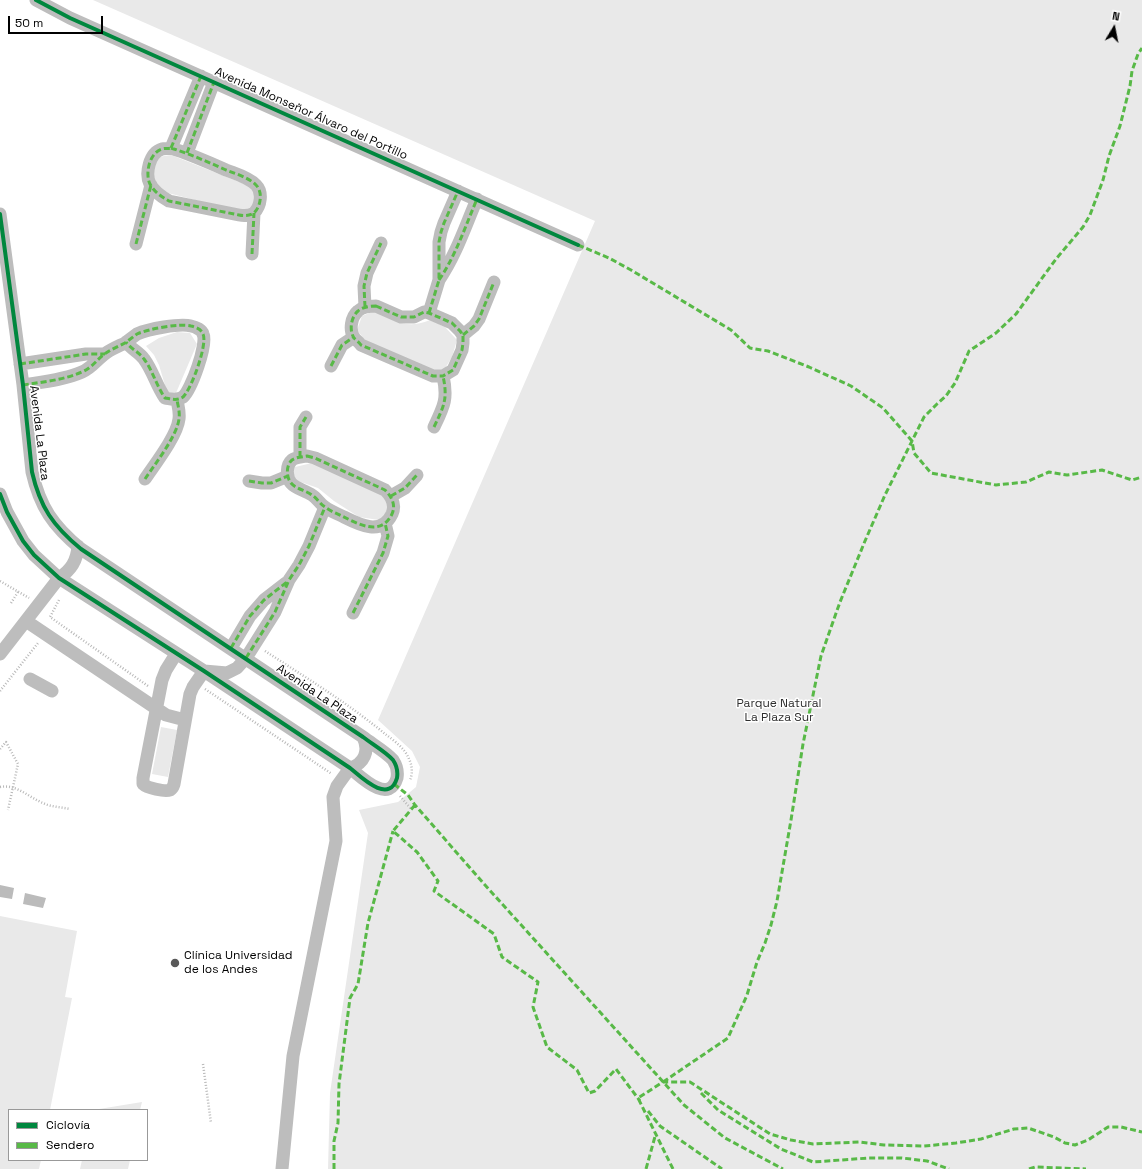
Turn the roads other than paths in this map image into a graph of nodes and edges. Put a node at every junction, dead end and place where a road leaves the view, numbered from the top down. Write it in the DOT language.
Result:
graph roads {
  1 [pos="36,0"];
  2 [pos="201,76"];
  3 [pos="214,82"];
  4 [pos="171,148"];
  5 [pos="187,153"];
  6 [pos="151,186"];
  7 [pos="458,191"];
  8 [pos="477,199"];
  9 [pos="254,213"];
  10 [pos="0,214"];
  11 [pos="381,243"];
  12 [pos="136,244"];
  13 [pos="578,244"];
  14 [pos="252,254"];
  15 [pos="439,280"];
  16 [pos="494,282"];
  17 [pos="365,307"];
  18 [pos="430,313"];
  19 [pos="462,335"];
  20 [pos="354,337"];
  21 [pos="126,342"];
  22 [pos="105,354"];
  23 [pos="20,364"];
  24 [pos="330,366"];
  25 [pos="443,376"];
  26 [pos="23,386"];
  27 [pos="177,400"];
  28 [pos="306,417"];
  29 [pos="434,427"];
  30 [pos="300,457"];
  31 [pos="417,475"];
  32 [pos="288,476"];
  33 [pos="145,479"];
  34 [pos="249,481"];
  35 [pos="0,494"];
  36 [pos="391,496"];
  37 [pos="325,507"];
  38 [pos="385,523"];
  39 [pos="78,546"];
  40 [pos="59,578"];
  41 [pos="289,580"];
  42 [pos="353,613"];
  43 [pos="26,621"];
  44 [pos="231,648"];
  45 [pos="0,654"];
  46 [pos="176,654"];
  47 [pos="246,658"];
  48 [pos="204,671"];
  49 [pos="30,679"];
  50 [pos="52,691"];
  51 [pos="156,709"];
  52 [pos="185,720"];
  53 [pos="364,737"];
  54 [pos="350,768"];
  55 [pos="282,1169"];
  1 -- 2 [label="street, Avenida Monseñor Álvaro del Portillo"];
  2 -- 3 [label="street, Avenida Monseñor Álvaro del Portillo"];
  2 -- 4 [label="street"];
  3 -- 5 [label="street"];
  3 -- 7 [label="street, Avenida Monseñor Álvaro del Portillo"];
  4 -- 5 [label="street"];
  4 -- 6 [label="street"];
  5 -- 9 [label="street"];
  6 -- 9 [label="street"];
  6 -- 12 [label="street"];
  7 -- 8 [label="street, Avenida Monseñor Álvaro del Portillo"];
  7 -- 15 [label="street"];
  8 -- 13 [label="street, Avenida Monseñor Álvaro del Portillo"];
  8 -- 15 [label="street"];
  9 -- 14 [label="street"];
  10 -- 23 [label="street, Avenida La Plaza"];
  11 -- 17 [label="street"];
  15 -- 18 [label="street"];
  16 -- 19 [label="street"];
  17 -- 18 [label="street"];
  17 -- 20 [label="street"];
  18 -- 19 [label="street"];
  19 -- 25 [label="street"];
  20 -- 24 [label="street"];
  20 -- 25 [label="street"];
  21 -- 22 [label="street"];
  21 -- 27 [label="street"];
  21 -- 27 [label="street"];
  22 -- 23 [label="street"];
  22 -- 26 [label="street"];
  23 -- 26 [label="street, Avenida La Plaza"];
  25 -- 29 [label="street"];
  26 -- 39 [label="street, Avenida La Plaza"];
  27 -- 33 [label="street"];
  28 -- 30 [label="street"];
  30 -- 32 [label="street"];
  30 -- 36 [label="street"];
  31 -- 36 [label="street"];
  32 -- 34 [label="street"];
  32 -- 37 [label="street"];
  35 -- 40 [label="street, Avenida La Plaza"];
  36 -- 38 [label="street"];
  37 -- 38 [label="street"];
  37 -- 41 [label="street"];
  38 -- 42 [label="street"];
  39 -- 40 [label="street"];
  39 -- 44 [label="street, Avenida La Plaza"];
  40 -- 43 [label="street"];
  40 -- 46 [label="street, Avenida La Plaza"];
  41 -- 44 [label="street"];
  41 -- 47 [label="street"];
  43 -- 45 [label="street"];
  43 -- 51 [label="street"];
  44 -- 47 [label="street, Avenida La Plaza"];
  46 -- 48 [label="street, Avenida La Plaza"];
  46 -- 51 [label="street"];
  47 -- 48 [label="street"];
  47 -- 53 [label="street, Avenida La Plaza"];
  48 -- 52 [label="street"];
  48 -- 54 [label="street, Avenida La Plaza"];
  49 -- 50 [label="street"];
  51 -- 52 [label="street"];
  51 -- 52 [label="street"];
  53 -- 54 [label="street, Avenida La Plaza"];
  53 -- 54 [label="street, Avenida La Plaza"];
  54 -- 55 [label="street"];
}
